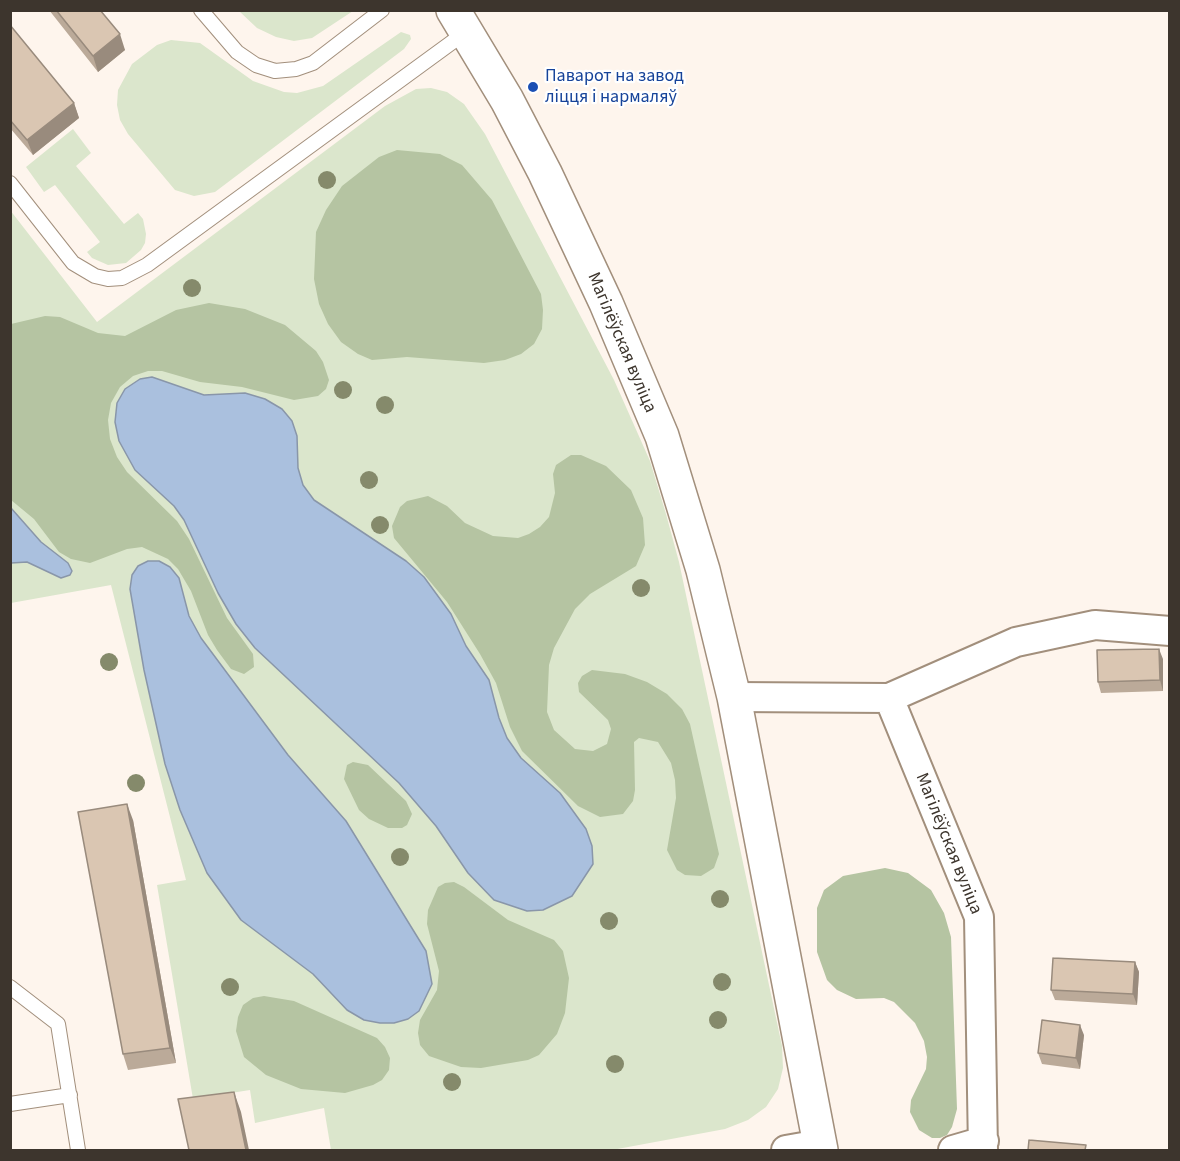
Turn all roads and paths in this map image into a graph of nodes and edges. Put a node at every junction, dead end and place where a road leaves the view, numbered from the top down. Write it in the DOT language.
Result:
graph roads {
  1 [pos="201,10"];
  2 [pos="382,10"];
  3 [pos="459,21"];
  4 [pos="10,183"];
  5 [pos="1170,631"];
  6 [pos="734,697"];
  7 [pos="889,698"];
  8 [pos="10,987"];
  9 [pos="70,1095"];
  10 [pos="10,1104"];
  11 [pos="984,1146"];
  12 [pos="821,1147"];
  13 [pos="78,1150"];
  14 [pos="786,1150"];
  15 [pos="953,1150"];
  1 -- 2 [label="lane"];
  3 -- 4 [label="lane"];
  3 -- 6 [label="street, Магілёўская вуліца"];
  5 -- 7 [label="street"];
  6 -- 7 [label="street"];
  6 -- 12 [label="street, Магілёўская вуліца"];
  7 -- 11 [label="street, Магілёўская вуліца"];
  8 -- 9 [label="lane"];
  9 -- 10 [label="lane"];
  9 -- 13 [label="lane"];
  11 -- 15 [label="street"];
  12 -- 14 [label="street"];
}
